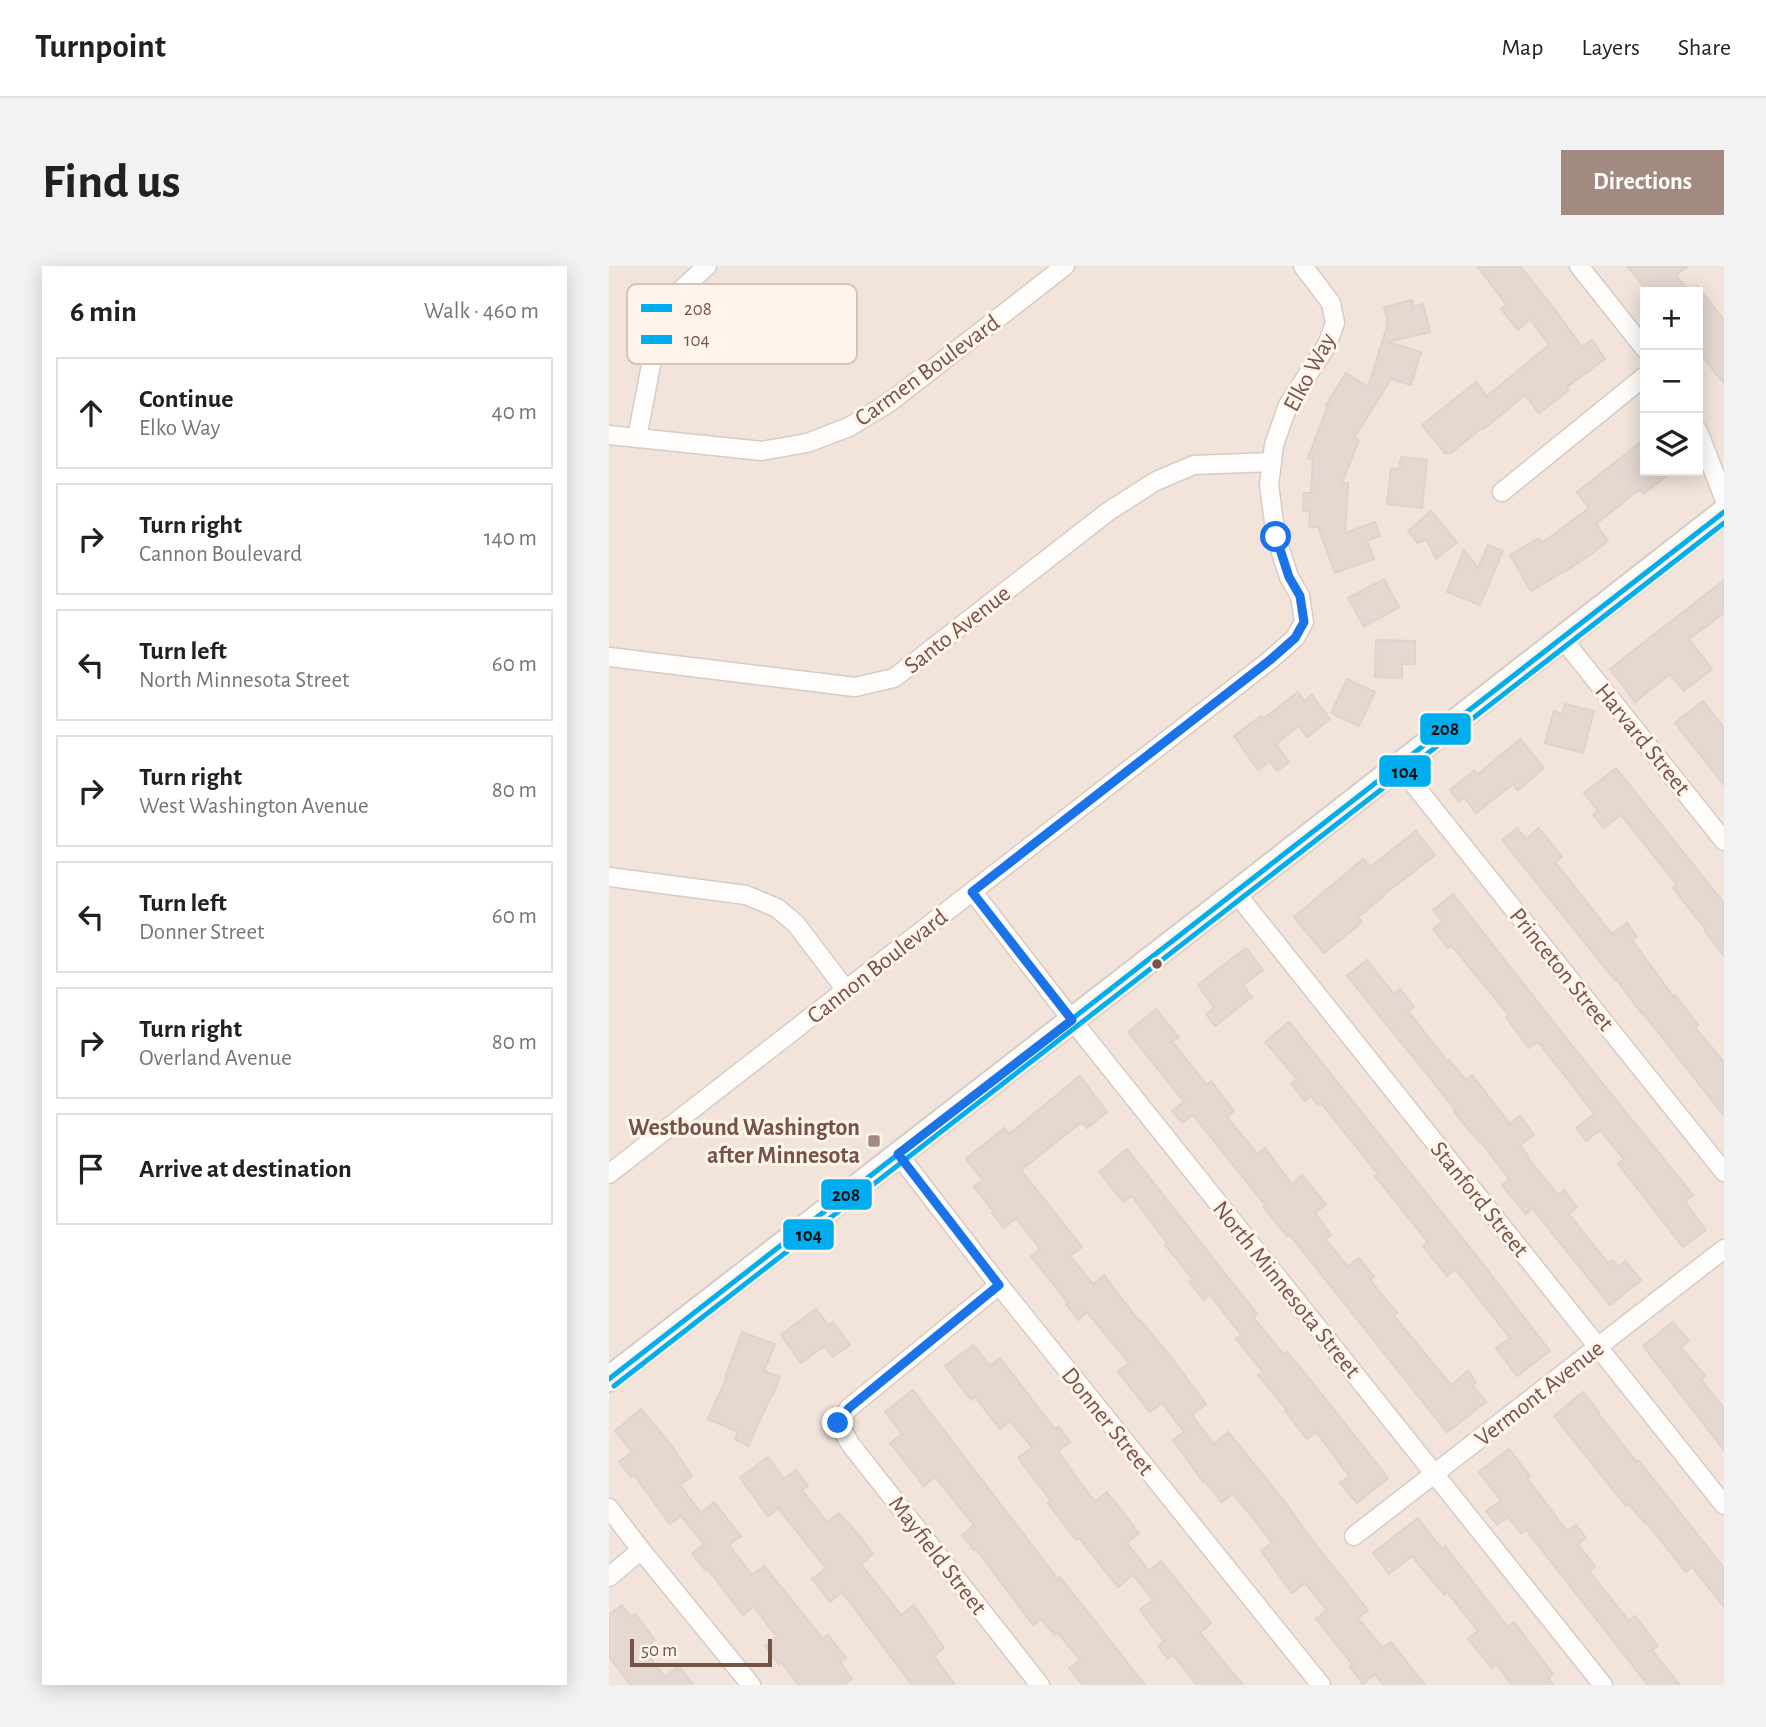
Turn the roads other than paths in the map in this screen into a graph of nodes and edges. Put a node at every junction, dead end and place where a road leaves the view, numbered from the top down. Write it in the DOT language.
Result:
graph roads {
  1 [pos="708,266"];
  2 [pos="1065,266"];
  3 [pos="1303,266"];
  4 [pos="1579,266"];
  5 [pos="688,284"];
  6 [pos="1640,343"];
  7 [pos="651,364"];
  8 [pos="1640,380"];
  9 [pos="609,435"];
  10 [pos="637,438"];
  11 [pos="1703,445"];
  12 [pos="1272,462"];
  13 [pos="1502,492"];
  14 [pos="1724,498"];
  15 [pos="1724,512"];
  16 [pos="1304,622"];
  17 [pos="1562,638"];
  18 [pos="609,657"];
  19 [pos="1399,766"];
  20 [pos="1724,841"];
  21 [pos="609,877"];
  22 [pos="972,892"];
  23 [pos="1236,893"];
  24 [pos="846,990"];
  25 [pos="1072,1020"];
  26 [pos="898,1154"];
  27 [pos="1724,1172"];
  28 [pos="609,1174"];
  29 [pos="1724,1250"];
  30 [pos="999,1285"];
  31 [pos="1598,1347"];
  32 [pos="609,1379"];
  33 [pos="1434,1474"];
  34 [pos="1724,1504"];
  35 [pos="609,1508"];
  36 [pos="1354,1536"];
  37 [pos="641,1550"];
  38 [pos="609,1577"];
  39 [pos="751,1685"];
  40 [pos="1040,1685"];
  41 [pos="1321,1685"];
  42 [pos="1603,1685"];
  1 -- 5 [label="street"];
  2 -- 10 [label="street, Carmen Boulevard"];
  3 -- 12 [label="street, Elko Way"];
  4 -- 6 [label="street"];
  7 -- 10 [label="street"];
  8 -- 13 [label="street"];
  9 -- 10 [label="street, Carmen Boulevard"];
  11 -- 14 [label="street"];
  12 -- 16 [label="street, Elko Way"];
  12 -- 18 [label="street, Santo Avenue"];
  15 -- 17 [label="main road"];
  16 -- 22 [label="street, Cannon Boulevard"];
  17 -- 19 [label="main road"];
  17 -- 20 [label="street, Harvard Street"];
  19 -- 23 [label="main road"];
  19 -- 27 [label="street, Princeton Street"];
  21 -- 24 [label="street"];
  22 -- 24 [label="street, Cannon Boulevard"];
  22 -- 25 [label="street, North Minnesota Street"];
  23 -- 25 [label="main road"];
  23 -- 31 [label="street, Stanford Street"];
  24 -- 28 [label="street, Cannon Boulevard"];
  25 -- 26 [label="main road"];
  25 -- 33 [label="street, North Minnesota Street"];
  26 -- 30 [label="street, Donner Street"];
  26 -- 32 [label="main road"];
  29 -- 31 [label="street, Vermont Avenue"];
  30 -- 40 [label="street, Mayfield Street"];
  30 -- 41 [label="street, Donner Street"];
  31 -- 33 [label="street, Vermont Avenue"];
  31 -- 34 [label="street, Stanford Street"];
  33 -- 36 [label="street, Vermont Avenue"];
  33 -- 42 [label="street, North Minnesota Street"];
  35 -- 37 [label="street"];
  37 -- 38 [label="street"];
  37 -- 39 [label="street"];
}
